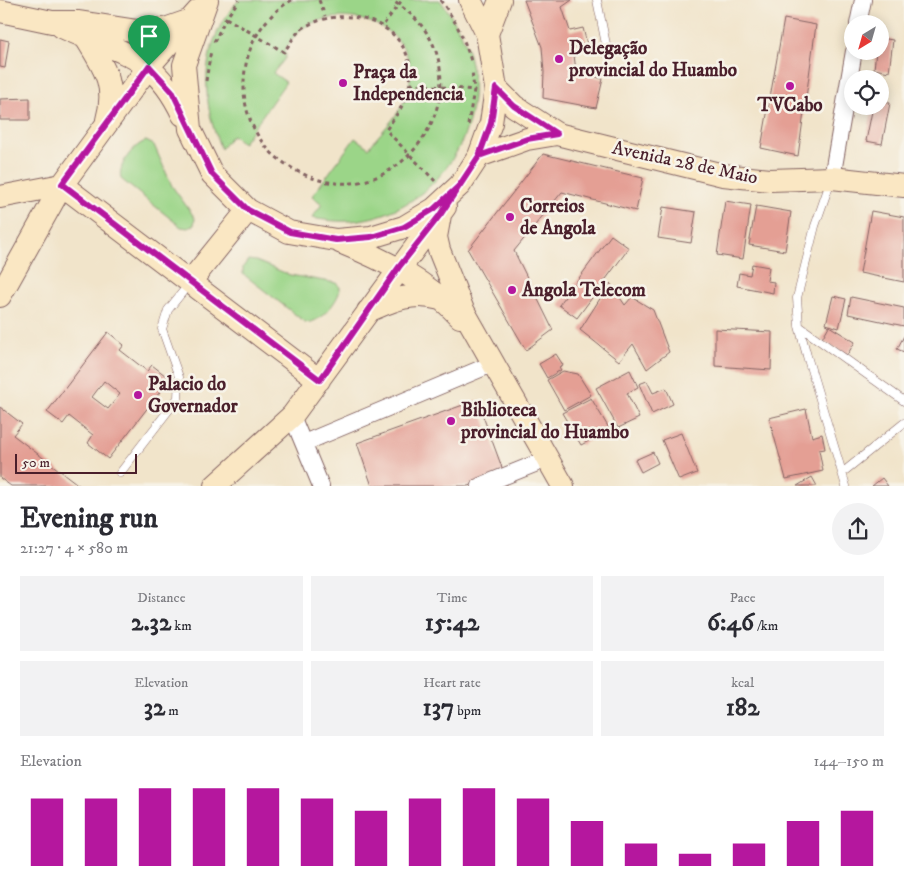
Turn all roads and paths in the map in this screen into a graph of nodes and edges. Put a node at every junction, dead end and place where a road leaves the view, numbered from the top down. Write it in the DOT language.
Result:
graph roads {
  1 [pos="239,0"];
  2 [pos="292,0"];
  3 [pos="319,0"];
  4 [pos="390,0"];
  5 [pos="402,0"];
  6 [pos="440,0"];
  7 [pos="470,0"];
  8 [pos="500,0"];
  9 [pos="596,0"];
  10 [pos="863,0"];
  11 [pos="205,2"];
  12 [pos="398,4"];
  13 [pos="0,10"];
  14 [pos="860,15"];
  15 [pos="325,16"];
  16 [pos="226,18"];
  17 [pos="188,21"];
  18 [pos="52,22"];
  19 [pos="384,24"];
  20 [pos="257,34"];
  21 [pos="488,34"];
  22 [pos="86,38"];
  23 [pos="608,54"];
  24 [pos="852,60"];
  25 [pos="149,66"];
  26 [pos="410,84"];
  27 [pos="440,87"];
  28 [pos="485,89"];
  29 [pos="206,91"];
  30 [pos="107,122"];
  31 [pos="190,129"];
  32 [pos="466,131"];
  33 [pos="557,134"];
  34 [pos="410,154"];
  35 [pos="479,156"];
  36 [pos="832,178"];
  37 [pos="450,180"];
  38 [pos="435,181"];
  39 [pos="62,184"];
  40 [pos="430,186"];
  41 [pos="904,186"];
  42 [pos="0,197"];
  43 [pos="248,210"];
  44 [pos="440,215"];
  45 [pos="336,240"];
  46 [pos="399,267"];
  47 [pos="190,282"];
  48 [pos="0,296"];
  49 [pos="446,301"];
  50 [pos="367,312"];
  51 [pos="799,326"];
  52 [pos="473,330"];
  53 [pos="492,364"];
  54 [pos="320,380"];
  55 [pos="904,401"];
  56 [pos="292,416"];
  57 [pos="904,423"];
  58 [pos="304,443"];
  59 [pos="547,459"];
  60 [pos="120,473"];
  61 [pos="842,473"];
  62 [pos="214,486"];
  63 [pos="321,486"];
  64 [pos="480,486"];
  65 [pos="563,486"];
  66 [pos="846,486"];
  1 -- 16 [label="path"];
  2 -- 20 [label="path"];
  3 -- 15 [label="path"];
  4 -- 12 [label="path"];
  5 -- 12 [label="path"];
  6 -- 28 [label="path"];
  7 -- 21 [label="street"];
  8 -- 21 [label="street"];
  9 -- 23 [label="lane"];
  10 -- 14 [label="street"];
  11 -- 17 [label="street"];
  11 -- 31 [label="street"];
  12 -- 19 [label="path"];
  12 -- 27 [label="path"];
  13 -- 18 [label="street"];
  15 -- 19 [label="path"];
  15 -- 20 [label="path"];
  16 -- 20 [label="path"];
  16 -- 29 [label="path"];
  17 -- 18 [label="street"];
  17 -- 25 [label="street"];
  18 -- 22 [label="street"];
  19 -- 26 [label="path"];
  20 -- 34 [label="path"];
  21 -- 28 [label="street"];
  22 -- 25 [label="street"];
  22 -- 30 [label="street"];
  24 -- 36 [label="street"];
  25 -- 30 [label="street"];
  25 -- 31 [label="street"];
  26 -- 27 [label="path"];
  26 -- 34 [label="path"];
  27 -- 28 [label="path"];
  27 -- 34 [label="path"];
  28 -- 32 [label="path"];
  28 -- 33 [label="street"];
  28 -- 35 [label="street"];
  30 -- 39 [label="street"];
  31 -- 43 [label="street"];
  33 -- 35 [label="street"];
  33 -- 36 [label="street, Avenida 28 de Maio"];
  34 -- 38 [label="path"];
  35 -- 37 [label="street"];
  36 -- 41 [label="street, Avenida 28 de Maio"];
  36 -- 51 [label="lane"];
  37 -- 38 [label="path"];
  37 -- 44 [label="street"];
  37 -- 45 [label="street"];
  38 -- 40 [label="path"];
  39 -- 42 [label="street"];
  39 -- 47 [label="street"];
  39 -- 48 [label="street"];
  43 -- 45 [label="street"];
  43 -- 47 [label="street"];
  44 -- 46 [label="street"];
  44 -- 52 [label="street"];
  45 -- 46 [label="street"];
  46 -- 49 [label="street"];
  46 -- 50 [label="street"];
  47 -- 54 [label="street"];
  47 -- 60 [label="lane"];
  49 -- 50 [label="street"];
  49 -- 52 [label="street"];
  50 -- 54 [label="street"];
  51 -- 55 [label="lane"];
  51 -- 61 [label="lane"];
  52 -- 53 [label="street"];
  53 -- 58 [label="street"];
  53 -- 59 [label="street"];
  54 -- 56 [label="street"];
  56 -- 58 [label="street"];
  56 -- 62 [label="street"];
  57 -- 61 [label="lane"];
  58 -- 63 [label="street"];
  59 -- 64 [label="street"];
  59 -- 65 [label="street"];
  61 -- 66 [label="lane"];
}
